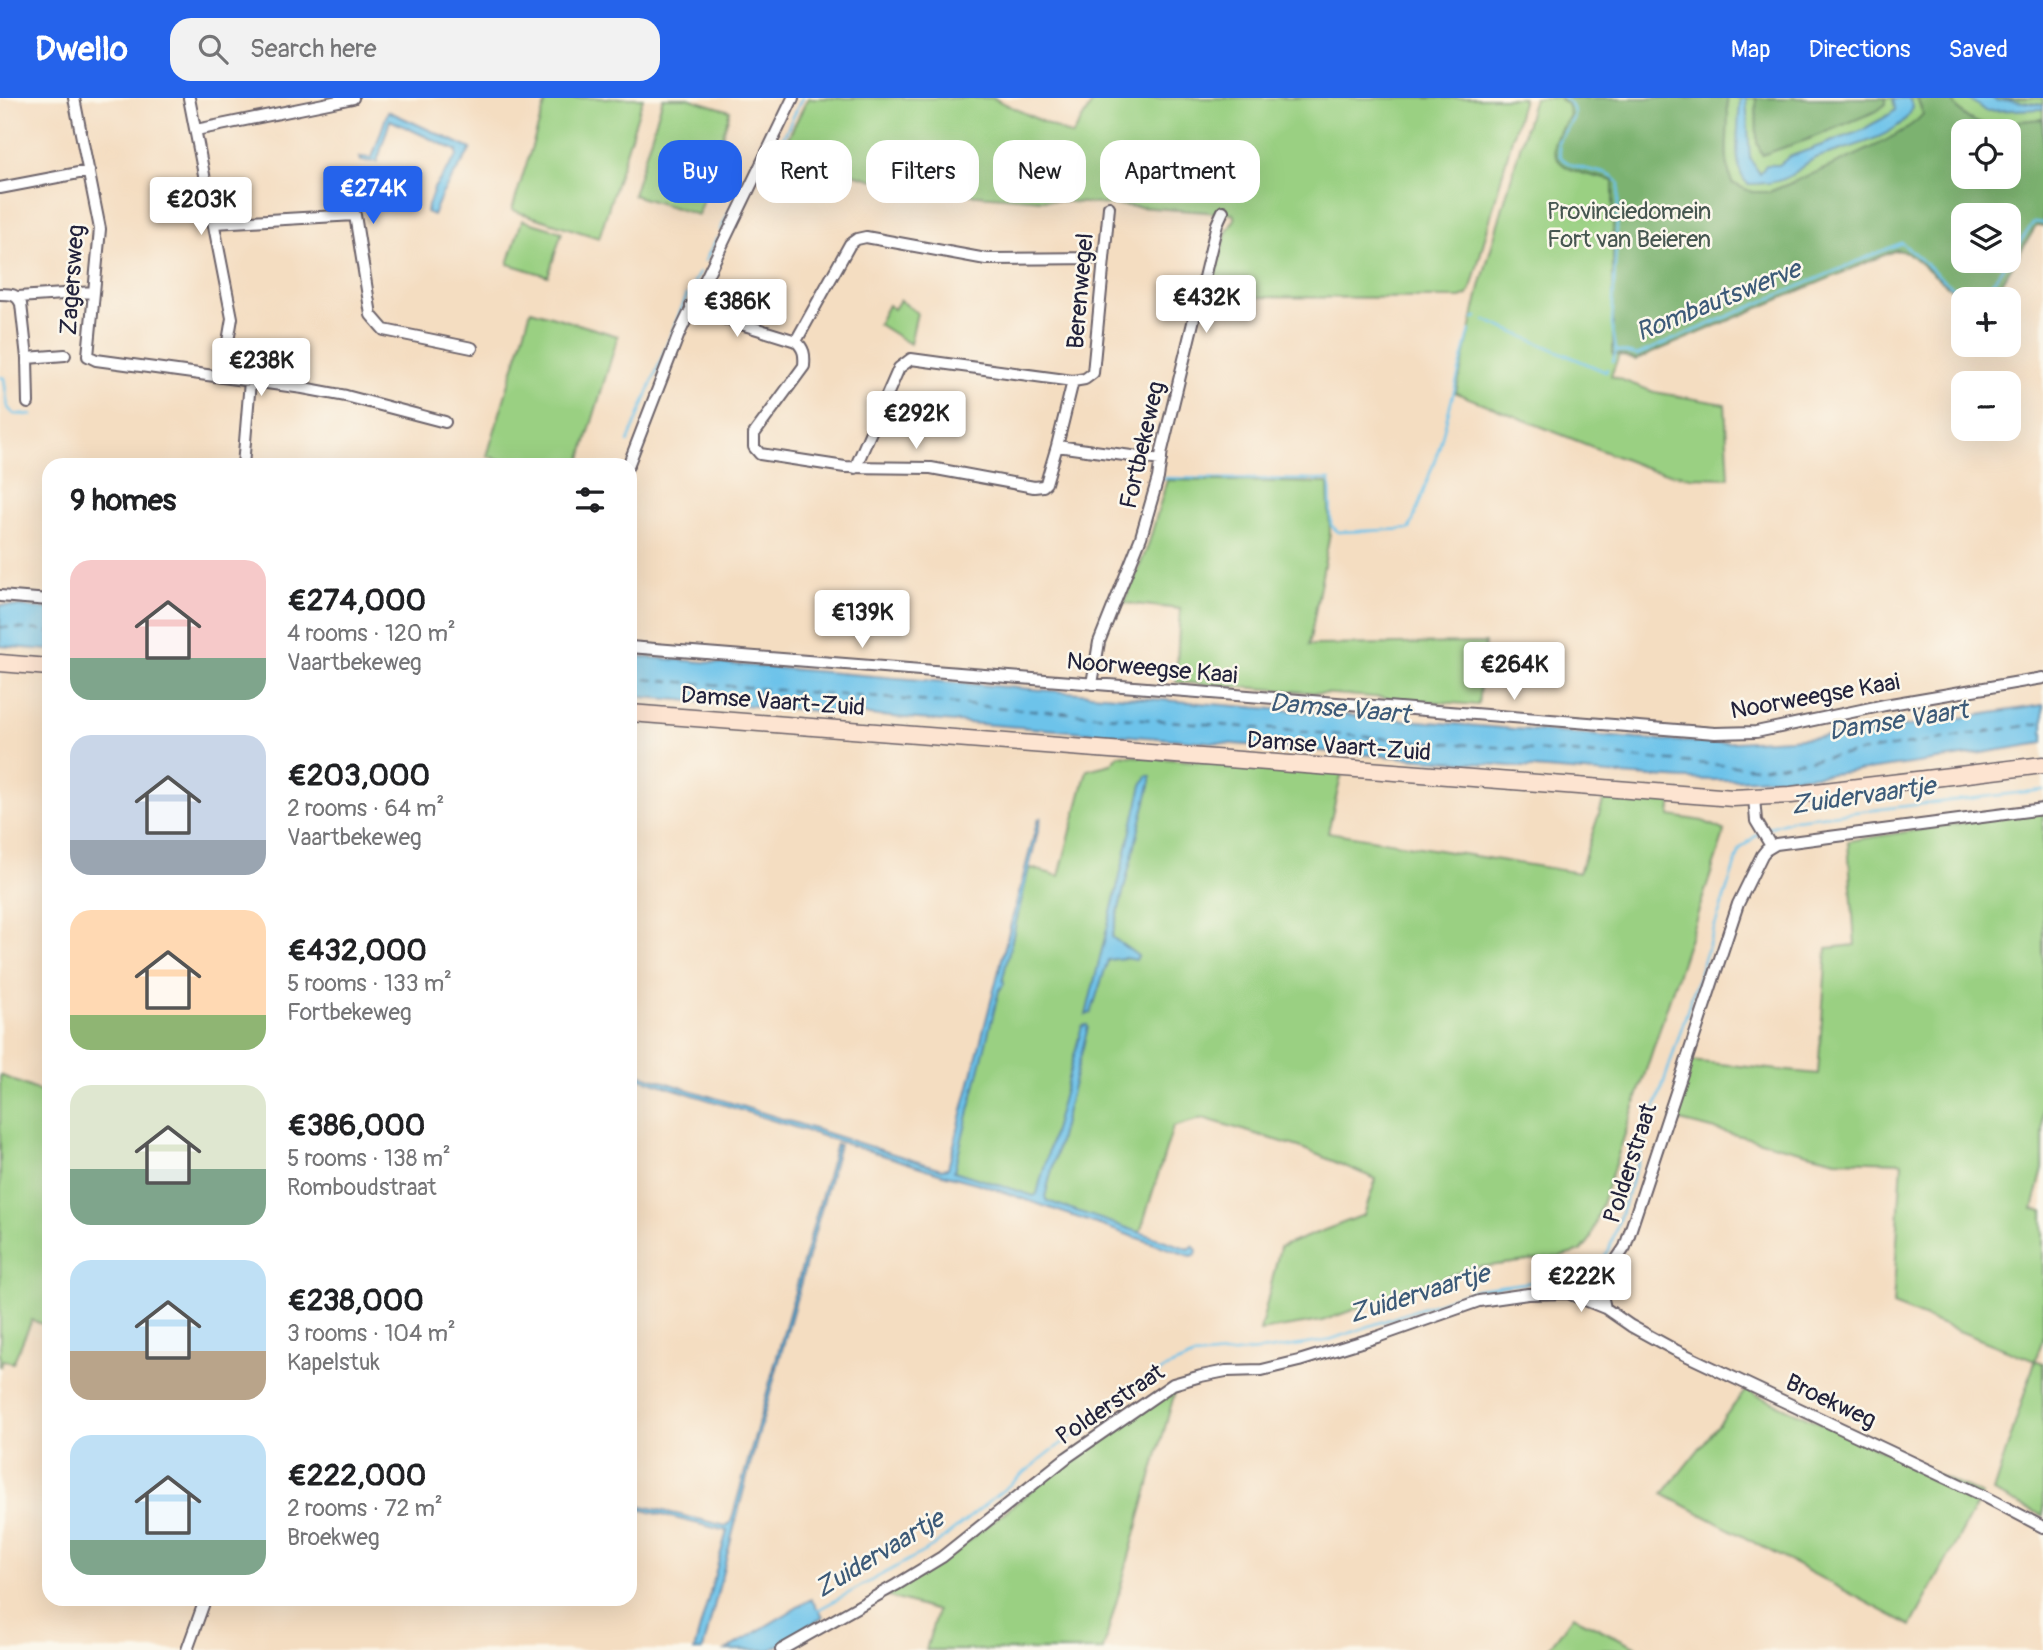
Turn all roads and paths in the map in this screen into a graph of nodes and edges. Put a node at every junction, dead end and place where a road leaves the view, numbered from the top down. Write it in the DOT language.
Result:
graph roads {
  1 [pos="74,98"];
  2 [pos="189,98"];
  3 [pos="353,98"];
  4 [pos="793,98"];
  5 [pos="195,130"];
  6 [pos="89,171"];
  7 [pos="0,188"];
  8 [pos="1109,207"];
  9 [pos="1223,211"];
  10 [pos="214,223"];
  11 [pos="1104,258"];
  12 [pos="94,292"];
  13 [pos="0,294"];
  14 [pos="18,297"];
  15 [pos="691,306"];
  16 [pos="796,341"];
  17 [pos="472,348"];
  18 [pos="65,355"];
  19 [pos="27,358"];
  20 [pos="222,377"];
  21 [pos="250,381"];
  22 [pos="1073,381"];
  23 [pos="28,403"];
  24 [pos="445,422"];
  25 [pos="1057,446"];
  26 [pos="244,458"];
  27 [pos="631,458"];
  28 [pos="1161,460"];
  29 [pos="855,468"];
  30 [pos="0,596"];
  31 [pos="42,599"];
  32 [pos="637,648"];
  33 [pos="0,663"];
  34 [pos="42,666"];
  35 [pos="2043,678"];
  36 [pos="1092,684"];
  37 [pos="637,714"];
  38 [pos="2043,765"];
  39 [pos="1754,798"];
  40 [pos="2043,809"];
  41 [pos="1769,843"];
  42 [pos="1604,1279"];
  43 [pos="1568,1293"];
  44 [pos="1605,1308"];
  45 [pos="2043,1527"];
  46 [pos="203,1606"];
  47 [pos="187,1650"];
  48 [pos="781,1650"];
  1 -- 6 [label="street, Zagersweg"];
  2 -- 5 [label="street"];
  3 -- 5 [label="street"];
  4 -- 15 [label="street"];
  5 -- 10 [label="street"];
  6 -- 7 [label="street"];
  6 -- 12 [label="street, Zagersweg"];
  8 -- 11 [label="street, Berenwegel"];
  9 -- 28 [label="street, Fortbekeweg"];
  10 -- 17 [label="street"];
  10 -- 20 [label="street"];
  11 -- 16 [label="street"];
  11 -- 22 [label="street, Berenwegel"];
  12 -- 14 [label="street"];
  12 -- 20 [label="street, Zagersweg"];
  13 -- 14 [label="street"];
  14 -- 19 [label="street"];
  15 -- 16 [label="street"];
  15 -- 27 [label="street"];
  16 -- 29 [label="street"];
  18 -- 19 [label="street"];
  19 -- 23 [label="street"];
  20 -- 21 [label="street, Zagersweg"];
  21 -- 24 [label="street, Zagersweg"];
  21 -- 26 [label="street"];
  22 -- 25 [label="street, Berenwegel"];
  22 -- 29 [label="street"];
  25 -- 28 [label="street"];
  25 -- 29 [label="street, Berenwegel"];
  28 -- 36 [label="street, Fortbekeweg"];
  30 -- 31 [label="street"];
  32 -- 36 [label="street, Noorweegse Kaai"];
  33 -- 34 [label="street"];
  35 -- 36 [label="street, Noorweegse Kaai"];
  37 -- 39 [label="street, Damse Vaart-Zuid"];
  38 -- 39 [label="street, Damse Vaart-Zuid"];
  39 -- 41 [label="street"];
  40 -- 41 [label="street"];
  41 -- 42 [label="street, Polderstraat"];
  42 -- 43 [label="street, Polderstraat"];
  42 -- 44 [label="street"];
  43 -- 44 [label="street, Broekweg"];
  43 -- 48 [label="street, Polderstraat"];
  44 -- 45 [label="street, Broekweg"];
  46 -- 47 [label="street"];
}
